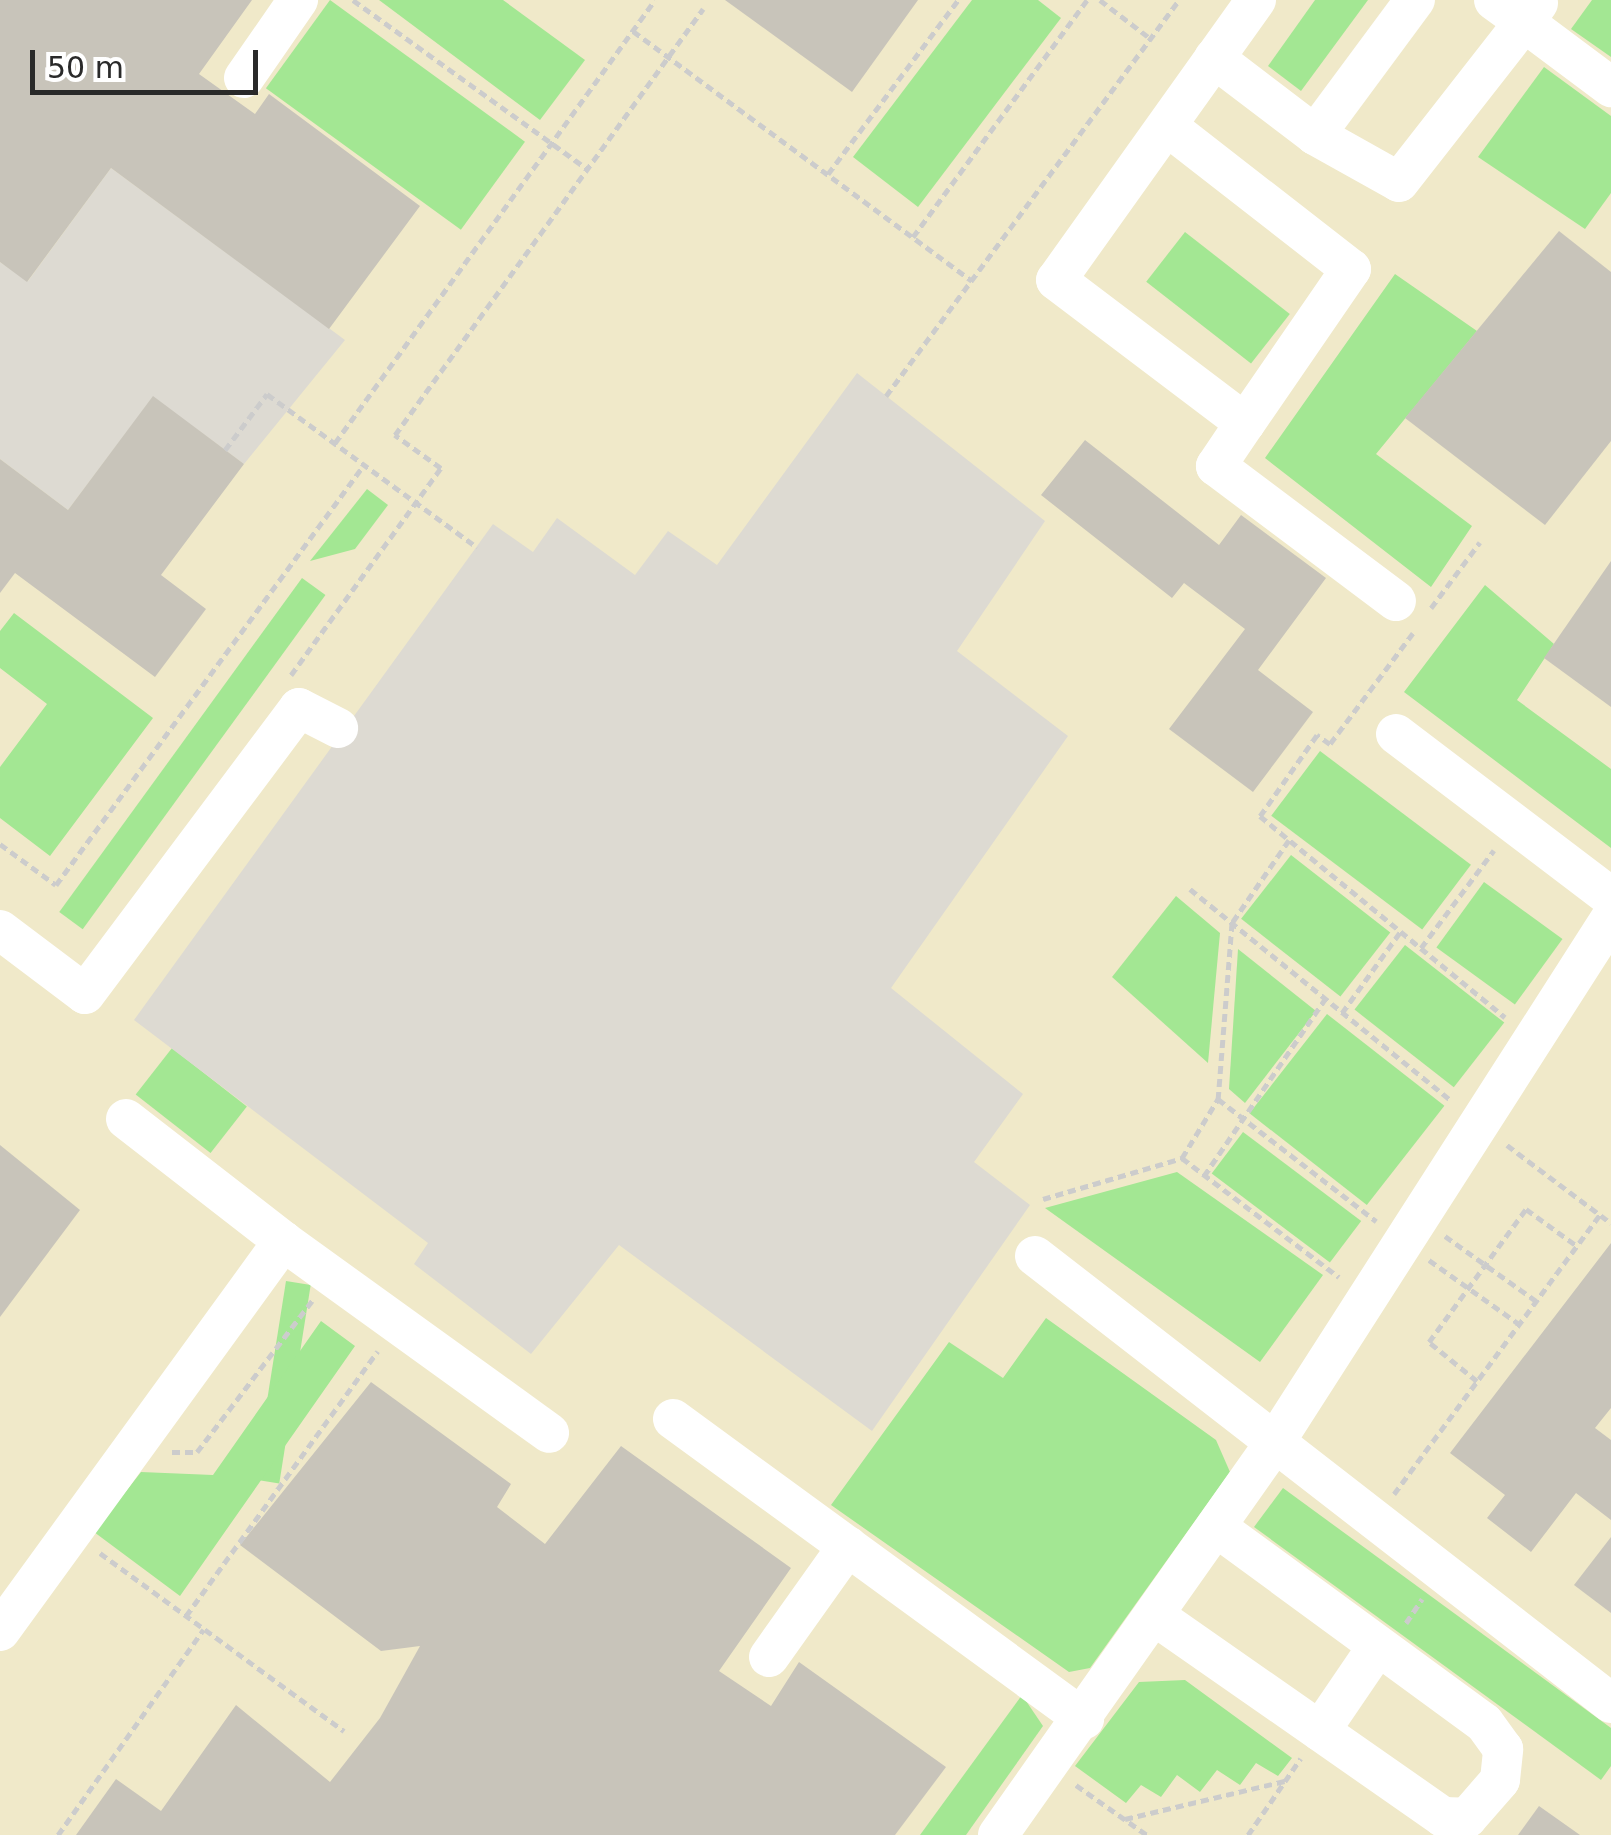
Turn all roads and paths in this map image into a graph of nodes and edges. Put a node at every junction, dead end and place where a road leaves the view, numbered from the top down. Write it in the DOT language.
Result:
graph roads {
  1 [pos="298,0"];
  2 [pos="353,0"];
  3 [pos="655,0"];
  4 [pos="958,0"];
  5 [pos="1087,0"];
  6 [pos="1100,0"];
  7 [pos="1114,0"];
  8 [pos="1180,0"];
  9 [pos="1256,0"];
  10 [pos="1415,0"];
  11 [pos="1109,7"];
  12 [pos="1520,7"];
  13 [pos="702,9"];
  14 [pos="633,30"];
  15 [pos="1151,39"];
  16 [pos="668,56"];
  17 [pos="1214,58"];
  18 [pos="244,78"];
  19 [pos="1611,87"];
  20 [pos="1166,126"];
  21 [pos="1315,135"];
  22 [pos="552,144"];
  23 [pos="587,169"];
  24 [pos="828,174"];
  25 [pos="913,237"];
  26 [pos="972,281"];
  27 [pos="886,396"];
  28 [pos="1245,422"];
  29 [pos="335,443"];
  30 [pos="225,450"];
  31 [pos="364,464"];
  32 [pos="416,502"];
  33 [pos="1480,542"];
  34 [pos="477,547"];
  35 [pos="1396,601"];
  36 [pos="299,708"];
  37 [pos="338,728"];
  38 [pos="1396,734"];
  39 [pos="1514,823"];
  40 [pos="1290,840"];
  41 [pos="0,844"];
  42 [pos="1190,889"];
  43 [pos="1611,897"];
  44 [pos="1611,918"];
  45 [pos="1232,924"];
  46 [pos="0,930"];
  47 [pos="1400,930"];
  48 [pos="1420,948"];
  49 [pos="1325,999"];
  50 [pos="1342,1013"];
  51 [pos="1533,1039"];
  52 [pos="1218,1100"];
  53 [pos="1242,1118"];
  54 [pos="126,1119"];
  55 [pos="1479,1124"];
  56 [pos="1182,1158"];
  57 [pos="1204,1176"];
  58 [pos="1042,1199"];
  59 [pos="1600,1214"];
  60 [pos="1611,1223"];
  61 [pos="1411,1229"];
  62 [pos="283,1241"];
  63 [pos="1577,1246"];
  64 [pos="1035,1256"];
  65 [pos="1485,1265"];
  66 [pos="332,1275"];
  67 [pos="1468,1288"];
  68 [pos="1366,1298"];
  69 [pos="1536,1302"];
  70 [pos="398,1324"];
  71 [pos="1519,1324"];
  72 [pos="1477,1381"];
  73 [pos="672,1418"];
  74 [pos="549,1433"];
  75 [pos="1275,1442"];
  76 [pos="130,1452"];
  77 [pos="1375,1520"];
  78 [pos="1216,1528"];
  79 [pos="71,1532"];
  80 [pos="848,1546"];
  81 [pos="1441,1571"];
  82 [pos="186,1616"];
  83 [pos="1155,1616"];
  84 [pos="204,1629"];
  85 [pos="0,1630"];
  86 [pos="1382,1650"];
  87 [pos="769,1657"];
  88 [pos="1611,1703"];
  89 [pos="1084,1718"];
  90 [pos="344,1731"];
  91 [pos="1320,1731"];
  92 [pos="1049,1766"];
  93 [pos="1285,1781"];
  94 [pos="1126,1820"];
  95 [pos="58,1835"];
  96 [pos="998,1835"];
  97 [pos="1148,1835"];
  98 [pos="1248,1835"];
  1 -- 18 [label="lane"];
  2 -- 22 [label="path"];
  3 -- 14 [label="path"];
  4 -- 24 [label="path"];
  5 -- 25 [label="path"];
  6 -- 11 [label="path"];
  7 -- 11 [label="path"];
  8 -- 15 [label="path"];
  9 -- 17 [label="lane"];
  10 -- 21 [label="lane"];
  11 -- 15 [label="path"];
  12 -- 19 [label="lane"];
  12 -- 21 [label="lane"];
  13 -- 16 [label="path"];
  14 -- 16 [label="path"];
  14 -- 22 [label="path"];
  15 -- 26 [label="path"];
  16 -- 23 [label="path"];
  16 -- 24 [label="path"];
  17 -- 20 [label="lane"];
  17 -- 21 [label="lane"];
  20 -- 28 [label="lane"];
  20 -- 28 [label="lane"];
  22 -- 23 [label="path"];
  22 -- 29 [label="path"];
  23 -- 32 [label="path"];
  24 -- 25 [label="path"];
  25 -- 26 [label="path"];
  26 -- 27 [label="path"];
  28 -- 35 [label="lane"];
  29 -- 30 [label="path"];
  29 -- 31 [label="path"];
  31 -- 32 [label="path"];
  31 -- 41 [label="path"];
  32 -- 34 [label="path"];
  32 -- 36 [label="path"];
  33 -- 40 [label="path"];
  36 -- 37 [label="lane"];
  36 -- 46 [label="lane"];
  38 -- 39 [label="lane"];
  39 -- 43 [label="lane"];
  39 -- 48 [label="path"];
  40 -- 45 [label="path"];
  40 -- 47 [label="path"];
  42 -- 45 [label="path"];
  44 -- 51 [label="lane"];
  45 -- 49 [label="path"];
  45 -- 52 [label="path"];
  47 -- 48 [label="path"];
  47 -- 50 [label="path"];
  48 -- 51 [label="path"];
  49 -- 50 [label="path"];
  49 -- 53 [label="path"];
  50 -- 55 [label="path"];
  51 -- 55 [label="lane"];
  52 -- 53 [label="path"];
  52 -- 56 [label="path"];
  53 -- 57 [label="path"];
  53 -- 61 [label="path"];
  54 -- 62 [label="lane"];
  55 -- 59 [label="path"];
  55 -- 61 [label="lane"];
  56 -- 57 [label="path"];
  56 -- 58 [label="path"];
  57 -- 68 [label="path"];
  59 -- 60 [label="path"];
  59 -- 63 [label="path"];
  61 -- 65 [label="path"];
  61 -- 67 [label="path"];
  61 -- 68 [label="lane"];
  62 -- 66 [label="lane"];
  62 -- 76 [label="lane"];
  63 -- 65 [label="path"];
  63 -- 69 [label="path"];
  64 -- 75 [label="lane"];
  65 -- 67 [label="path"];
  65 -- 69 [label="path"];
  66 -- 70 [label="lane"];
  66 -- 76 [label="path"];
  67 -- 71 [label="path"];
  67 -- 72 [label="path"];
  68 -- 75 [label="lane"];
  69 -- 71 [label="path"];
  70 -- 74 [label="lane"];
  70 -- 82 [label="path"];
  71 -- 72 [label="path"];
  72 -- 77 [label="path"];
  73 -- 80 [label="lane"];
  75 -- 77 [label="lane"];
  75 -- 78 [label="lane"];
  76 -- 79 [label="lane"];
  77 -- 81 [label="lane"];
  78 -- 83 [label="lane"];
  78 -- 86 [label="lane"];
  79 -- 82 [label="path"];
  79 -- 85 [label="lane"];
  80 -- 87 [label="lane"];
  80 -- 89 [label="lane"];
  81 -- 86 [label="path"];
  81 -- 88 [label="lane"];
  82 -- 84 [label="path"];
  83 -- 89 [label="lane"];
  83 -- 91 [label="lane"];
  84 -- 90 [label="path"];
  84 -- 95 [label="path"];
  86 -- 91 [label="lane"];
  86 -- 91 [label="lane"];
  89 -- 92 [label="lane"];
  91 -- 93 [label="path"];
  92 -- 94 [label="path"];
  92 -- 96 [label="lane"];
  93 -- 94 [label="path"];
  93 -- 98 [label="path"];
  94 -- 97 [label="path"];
}
